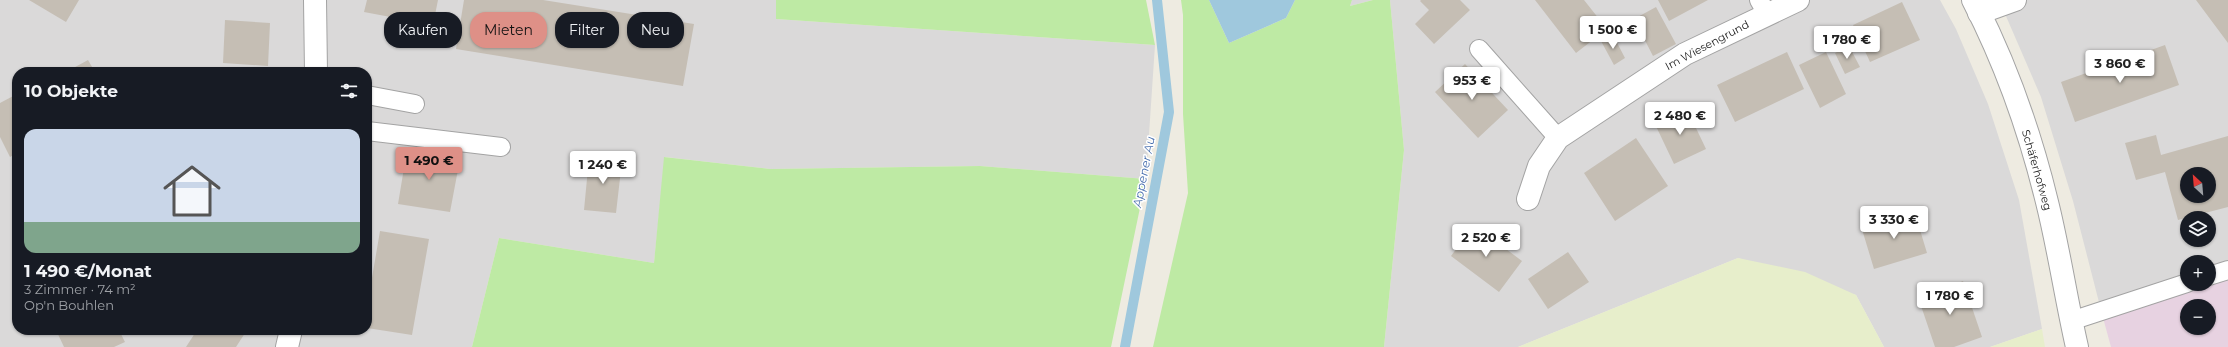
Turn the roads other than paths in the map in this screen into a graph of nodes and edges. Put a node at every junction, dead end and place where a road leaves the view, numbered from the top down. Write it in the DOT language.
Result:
graph roads {
  1 [pos="315,0"];
  2 [pos="1798,0"];
  3 [pos="2015,0"];
  4 [pos="1976,6"];
  5 [pos="1763,7"];
  6 [pos="1479,49"];
  7 [pos="316,67"];
  8 [pos="372,97"];
  9 [pos="415,104"];
  10 [pos="372,131"];
  11 [pos="1558,138"];
  12 [pos="501,147"];
  13 [pos="1528,199"];
  14 [pos="2228,270"];
  15 [pos="2216,274"];
  16 [pos="2180,285"];
  17 [pos="2071,321"];
  18 [pos="290,335"];
  19 [pos="287,347"];
  20 [pos="2078,347"];
  1 -- 7 [label="street"];
  2 -- 5 [label="street, Im Wiesengrund"];
  3 -- 4 [label="street"];
  4 -- 17 [label="street, Schäferhofweg"];
  5 -- 11 [label="street, Im Wiesengrund"];
  6 -- 11 [label="lane"];
  8 -- 9 [label="lane"];
  10 -- 12 [label="lane"];
  11 -- 13 [label="street, Im Wiesengrund"];
  14 -- 15 [label="lane"];
  16 -- 17 [label="lane"];
  17 -- 20 [label="street, Schäferhofweg"];
  18 -- 19 [label="street"];
}
